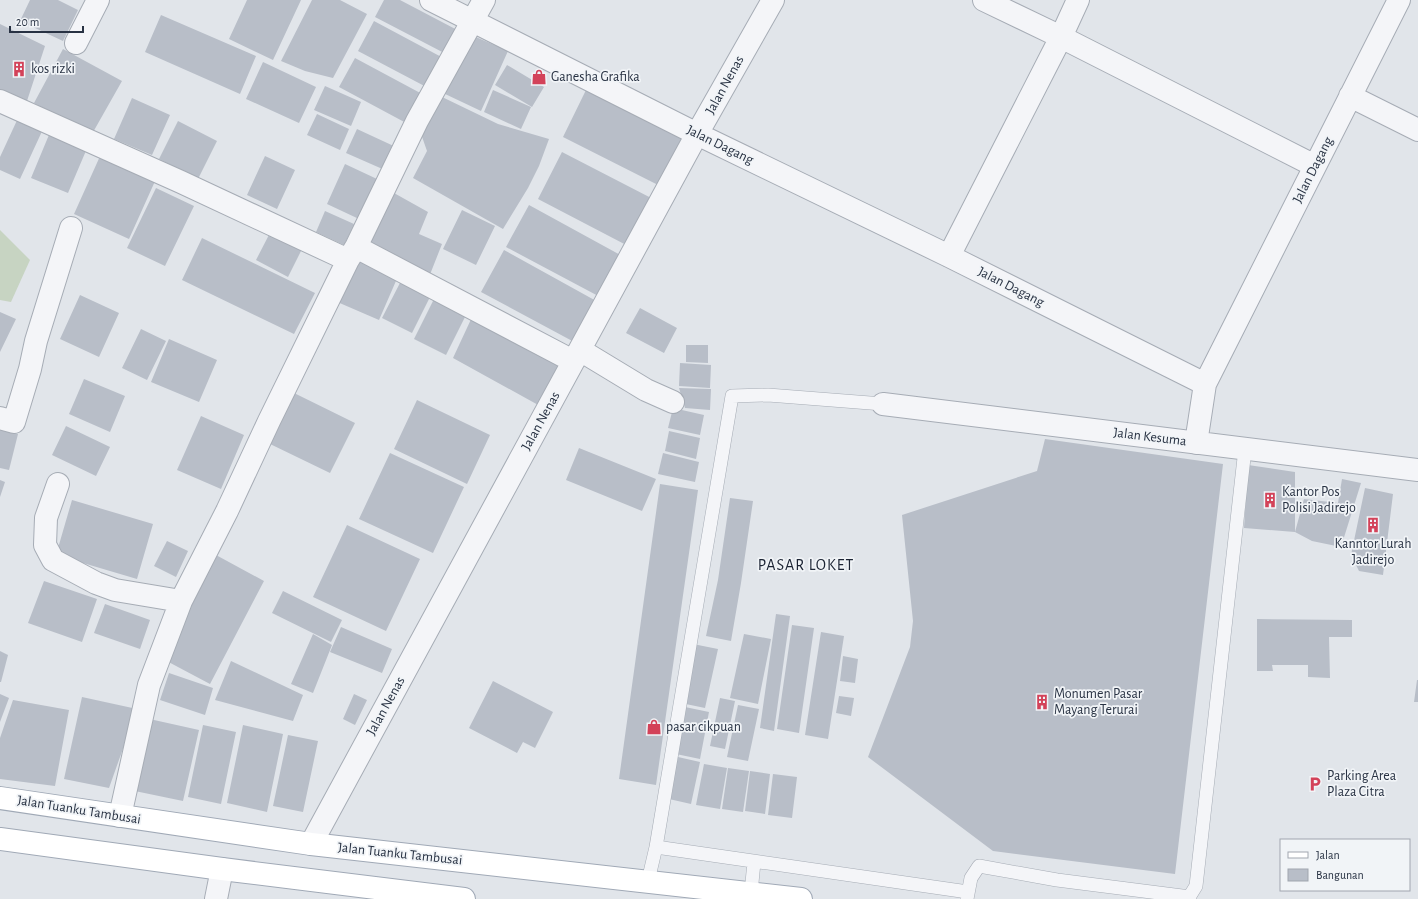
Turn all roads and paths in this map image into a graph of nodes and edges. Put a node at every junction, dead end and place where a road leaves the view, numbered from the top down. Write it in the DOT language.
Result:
graph roads {
  1 [pos="98,0"];
  2 [pos="431,0"];
  3 [pos="484,0"];
  4 [pos="773,0"];
  5 [pos="984,0"];
  6 [pos="1078,0"];
  7 [pos="1399,0"];
  8 [pos="472,21"];
  9 [pos="1061,37"];
  10 [pos="76,43"];
  11 [pos="1350,96"];
  12 [pos="0,101"];
  13 [pos="1418,130"];
  14 [pos="697,134"];
  15 [pos="1315,166"];
  16 [pos="71,228"];
  17 [pos="352,253"];
  18 [pos="949,256"];
  19 [pos="576,356"];
  20 [pos="1205,384"];
  21 [pos="673,402"];
  22 [pos="883,404"];
  23 [pos="0,418"];
  24 [pos="1196,443"];
  25 [pos="1244,449"];
  26 [pos="1418,470"];
  27 [pos="58,484"];
  28 [pos="181,601"];
  29 [pos="0,798"];
  30 [pos="120,816"];
  31 [pos="0,839"];
  32 [pos="311,844"];
  33 [pos="656,847"];
  34 [pos="754,862"];
  35 [pos="222,869"];
  36 [pos="648,881"];
  37 [pos="751,893"];
  38 [pos="968,896"];
  39 [pos="456,898"];
  40 [pos="1189,898"];
  41 [pos="216,899"];
  42 [pos="801,899"];
  1 -- 10 [label="street"];
  2 -- 8 [label="street, Jalan Dagang"];
  3 -- 8 [label="street"];
  4 -- 14 [label="street, Jalan Nenas"];
  5 -- 9 [label="street"];
  6 -- 9 [label="street"];
  7 -- 11 [label="street, Jalan Dagang"];
  8 -- 14 [label="street, Jalan Dagang"];
  8 -- 17 [label="street"];
  9 -- 15 [label="street"];
  9 -- 18 [label="street"];
  11 -- 13 [label="street"];
  11 -- 15 [label="street, Jalan Dagang"];
  12 -- 17 [label="street"];
  14 -- 18 [label="street, Jalan Dagang"];
  14 -- 19 [label="street, Jalan Nenas"];
  15 -- 20 [label="street, Jalan Dagang"];
  16 -- 23 [label="street"];
  17 -- 19 [label="street"];
  17 -- 28 [label="street"];
  18 -- 20 [label="street, Jalan Dagang"];
  19 -- 21 [label="street"];
  19 -- 32 [label="street, Jalan Nenas"];
  20 -- 24 [label="street"];
  22 -- 24 [label="street, Jalan Kesuma"];
  22 -- 33 [label="lane"];
  24 -- 25 [label="street, Jalan Kesuma"];
  25 -- 26 [label="street, Jalan Kesuma"];
  25 -- 40 [label="lane"];
  27 -- 28 [label="street"];
  28 -- 30 [label="street"];
  29 -- 30 [label="main road, Jalan Tuanku Tambusai"];
  30 -- 32 [label="main road, Jalan Tuanku Tambusai"];
  31 -- 35 [label="main road"];
  32 -- 36 [label="main road, Jalan Tuanku Tambusai"];
  33 -- 34 [label="lane"];
  33 -- 36 [label="lane"];
  34 -- 37 [label="lane"];
  34 -- 38 [label="lane"];
  35 -- 39 [label="main road"];
  35 -- 41 [label="street"];
  36 -- 37 [label="main road, Jalan Tuanku Tambusai"];
  37 -- 42 [label="main road, Jalan Tuanku Tambusai"];
  38 -- 40 [label="lane"];
}
